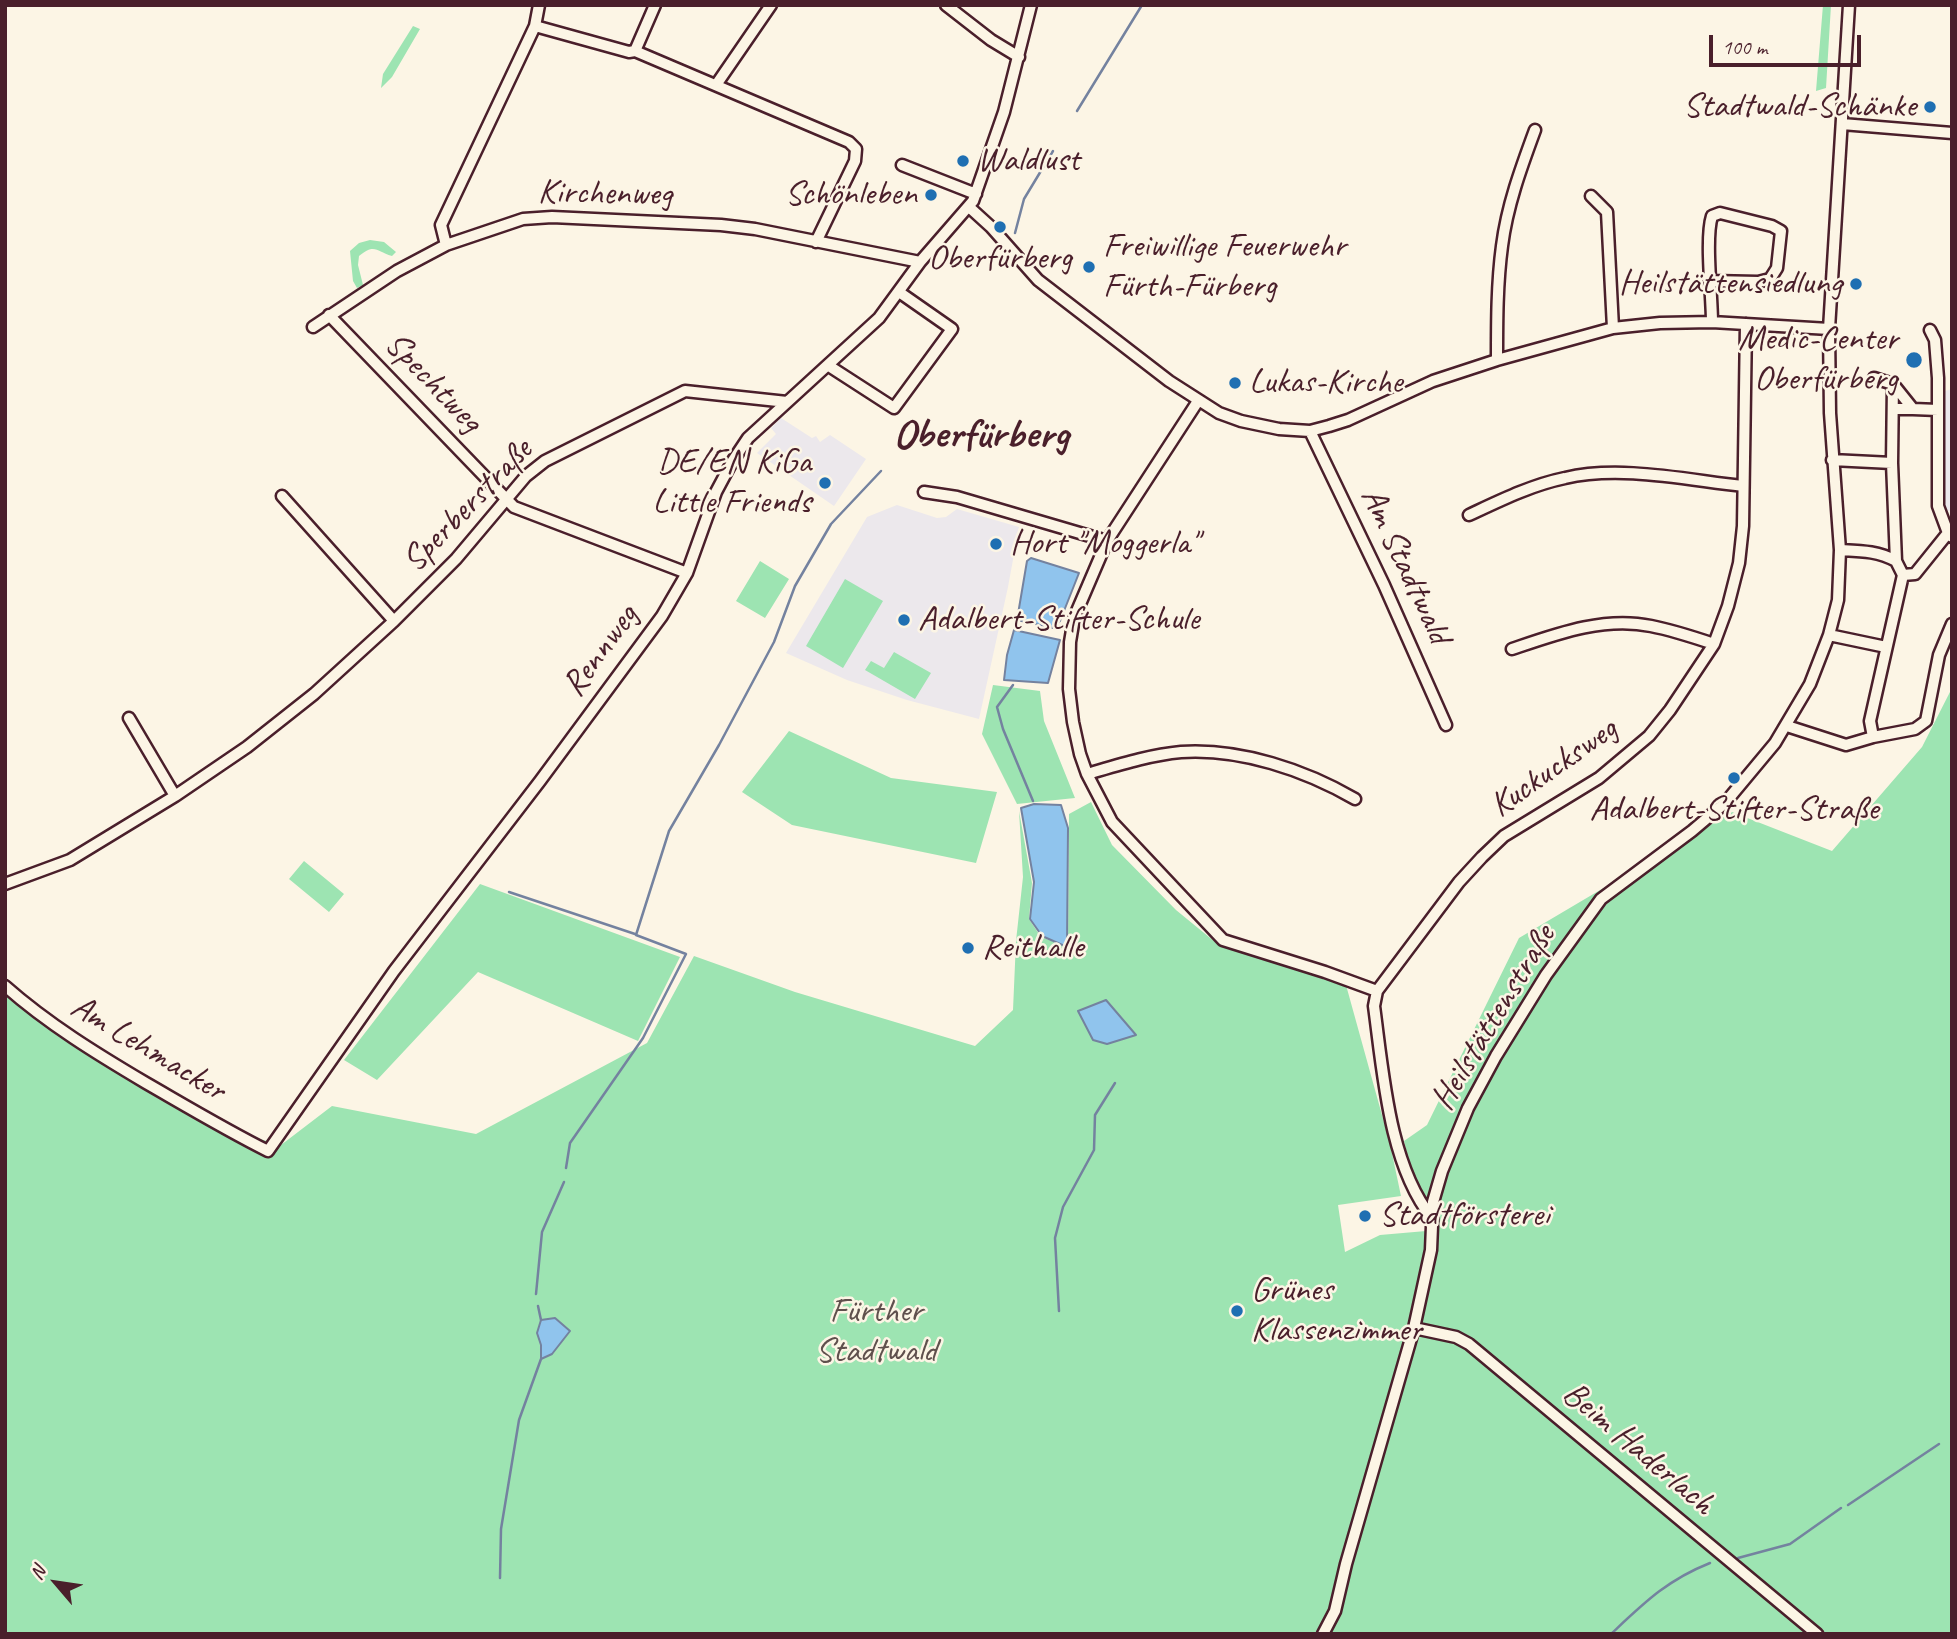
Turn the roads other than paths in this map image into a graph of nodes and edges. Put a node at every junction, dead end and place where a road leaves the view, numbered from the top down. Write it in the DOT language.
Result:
graph roads {
  1 [pos="539,5"];
  2 [pos="655,5"];
  3 [pos="771,5"];
  4 [pos="946,5"];
  5 [pos="1031,5"];
  6 [pos="1849,5"];
  7 [pos="535,26"];
  8 [pos="635,51"];
  9 [pos="1019,57"];
  10 [pos="716,85"];
  11 [pos="1842,124"];
  12 [pos="1535,131"];
  13 [pos="1952,133"];
  14 [pos="902,165"];
  15 [pos="976,194"];
  16 [pos="1591,196"];
  17 [pos="969,207"];
  18 [pos="816,242"];
  19 [pos="446,245"];
  20 [pos="920,262"];
  21 [pos="1711,281"];
  22 [pos="900,292"];
  23 [pos="329,315"];
  24 [pos="1712,322"];
  25 [pos="1746,324"];
  26 [pos="313,327"];
  27 [pos="1613,328"];
  28 [pos="1829,328"];
  29 [pos="1930,330"];
  30 [pos="1496,360"];
  31 [pos="829,366"];
  32 [pos="1874,378"];
  33 [pos="1893,384"];
  34 [pos="1198,401"];
  35 [pos="786,402"];
  36 [pos="1893,409"];
  37 [pos="1913,409"];
  38 [pos="1938,410"];
  39 [pos="1310,431"];
  40 [pos="1832,460"];
  41 [pos="1892,463"];
  42 [pos="1743,486"];
  43 [pos="924,492"];
  44 [pos="282,496"];
  45 [pos="506,499"];
  46 [pos="1469,515"];
  47 [pos="1948,516"];
  48 [pos="1950,535"];
  49 [pos="1107,541"];
  50 [pos="1840,550"];
  51 [pos="1896,561"];
  52 [pos="687,573"];
  53 [pos="1903,575"];
  54 [pos="394,621"];
  55 [pos="1952,624"];
  56 [pos="1829,635"];
  57 [pos="1714,644"];
  58 [pos="1885,647"];
  59 [pos="1512,649"];
  60 [pos="129,718"];
  61 [pos="1446,725"];
  62 [pos="1787,726"];
  63 [pos="1873,737"];
  64 [pos="1087,774"];
  65 [pos="175,796"];
  66 [pos="1355,799"];
  67 [pos="5,884"];
  68 [pos="5,986"];
  69 [pos="1377,990"];
  70 [pos="268,1151"];
  71 [pos="1432,1218"];
  72 [pos="1414,1328"];
  73 [pos="1323,1634"];
  74 [pos="1817,1634"];
  1 -- 7 [label="street"];
  2 -- 8 [label="street"];
  3 -- 10 [label="street"];
  4 -- 9 [label="street"];
  5 -- 9 [label="street, Rennweg"];
  6 -- 11 [label="street, Heilstättenstraße"];
  7 -- 8 [label="street"];
  7 -- 19 [label="street"];
  8 -- 10 [label="street"];
  9 -- 15 [label="street, Rennweg"];
  10 -- 18 [label="street"];
  11 -- 13 [label="street"];
  11 -- 28 [label="street, Heilstättenstraße"];
  12 -- 30 [label="street"];
  14 -- 15 [label="street"];
  15 -- 17 [label="street, Rennweg"];
  16 -- 27 [label="street"];
  17 -- 20 [label="street, Rennweg"];
  17 -- 34 [label="street"];
  18 -- 19 [label="street, Kirchenweg"];
  18 -- 20 [label="street, Kirchenweg"];
  19 -- 23 [label="street, Kirchenweg"];
  20 -- 22 [label="street, Rennweg"];
  21 -- 21 [label="street"];
  21 -- 24 [label="street"];
  22 -- 31 [label="street, Rennweg"];
  22 -- 31 [label="street"];
  23 -- 26 [label="street, Kirchenweg"];
  23 -- 45 [label="street, Spechtweg"];
  24 -- 25 [label="street"];
  24 -- 27 [label="street"];
  25 -- 28 [label="street"];
  25 -- 42 [label="street, Kuckucksweg"];
  27 -- 30 [label="street"];
  28 -- 40 [label="street, Heilstättenstraße"];
  29 -- 38 [label="street"];
  30 -- 39 [label="street"];
  31 -- 35 [label="street, Rennweg"];
  32 -- 33 [label="street"];
  33 -- 36 [label="street"];
  33 -- 37 [label="street"];
  34 -- 39 [label="street"];
  34 -- 49 [label="street"];
  35 -- 45 [label="street, Sperberstraße"];
  35 -- 52 [label="street, Rennweg"];
  36 -- 37 [label="street"];
  36 -- 41 [label="street"];
  37 -- 38 [label="street"];
  38 -- 47 [label="street"];
  39 -- 61 [label="street, Am Stadtwald"];
  40 -- 41 [label="street"];
  40 -- 50 [label="street, Heilstättenstraße"];
  41 -- 51 [label="street"];
  42 -- 46 [label="street"];
  42 -- 57 [label="street, Kuckucksweg"];
  43 -- 49 [label="street"];
  44 -- 54 [label="street, Sperberstraße"];
  45 -- 52 [label="street, Spechtweg"];
  45 -- 54 [label="street, Sperberstraße"];
  47 -- 48 [label="street"];
  48 -- 53 [label="street"];
  49 -- 64 [label="street"];
  50 -- 51 [label="street"];
  50 -- 56 [label="street, Heilstättenstraße"];
  51 -- 53 [label="street"];
  52 -- 70 [label="street, Rennweg"];
  53 -- 58 [label="street"];
  54 -- 65 [label="street, Sperberstraße"];
  55 -- 63 [label="street"];
  56 -- 58 [label="street"];
  56 -- 62 [label="street, Heilstättenstraße"];
  57 -- 59 [label="street"];
  57 -- 69 [label="street, Kuckucksweg"];
  58 -- 63 [label="street"];
  60 -- 65 [label="street"];
  62 -- 63 [label="street"];
  62 -- 71 [label="street, Heilstättenstraße"];
  64 -- 66 [label="street"];
  64 -- 69 [label="street"];
  65 -- 67 [label="street, Sperberstraße"];
  68 -- 70 [label="street, Am Lehmacker"];
  69 -- 71 [label="street"];
  71 -- 72 [label="street, Heilstättenstraße"];
  72 -- 73 [label="street, Heilstättenstraße"];
  72 -- 74 [label="street, Beim Haderlach"];
}
